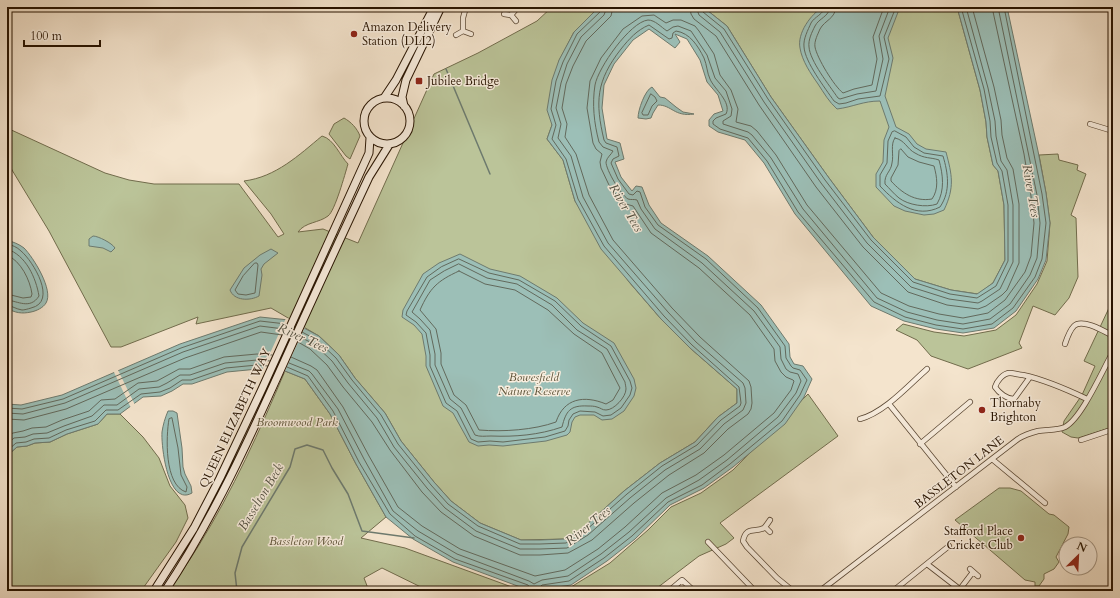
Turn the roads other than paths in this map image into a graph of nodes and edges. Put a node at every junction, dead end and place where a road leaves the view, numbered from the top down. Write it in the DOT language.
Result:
graph roads {
  1 [pos="434,7"];
  2 [pos="441,7"];
  3 [pos="466,7"];
  4 [pos="518,7"];
  5 [pos="504,14"];
  6 [pos="511,15"];
  7 [pos="516,21"];
  8 [pos="463,31"];
  9 [pos="471,34"];
  10 [pos="456,35"];
  11 [pos="384,98"];
  12 [pos="405,107"];
  13 [pos="1090,124"];
  14 [pos="1113,131"];
  15 [pos="370,138"];
  16 [pos="389,145"];
  17 [pos="1113,336"];
  18 [pos="1065,344"];
  19 [pos="1113,352"];
  20 [pos="927,369"];
  21 [pos="1030,377"];
  22 [pos="1088,399"];
  23 [pos="970,402"];
  24 [pos="889,404"];
  25 [pos="860,420"];
  26 [pos="1113,423"];
  27 [pos="1081,440"];
  28 [pos="920,444"];
  29 [pos="992,459"];
  30 [pos="956,487"];
  31 [pos="1045,503"];
  32 [pos="770,520"];
  33 [pos="765,527"];
  34 [pos="770,532"];
  35 [pos="708,542"];
  36 [pos="949,546"];
  37 [pos="927,564"];
  38 [pos="978,576"];
  39 [pos="961,590"];
  40 [pos="154,591"];
  41 [pos="165,591"];
  42 [pos="669,591"];
  43 [pos="694,591"];
  44 [pos="751,591"];
  45 [pos="793,591"];
  46 [pos="820,591"];
  47 [pos="893,591"];
  1 -- 11 [label="street"];
  2 -- 12 [label="street"];
  3 -- 8 [label="street"];
  4 -- 6 [label="street"];
  5 -- 6 [label="street"];
  6 -- 7 [label="street"];
  8 -- 9 [label="street"];
  8 -- 10 [label="street"];
  11 -- 12 [label="street"];
  11 -- 15 [label="street"];
  12 -- 16 [label="street"];
  13 -- 14 [label="street"];
  15 -- 16 [label="street"];
  15 -- 40 [label="street, QUEEN ELIZABETH WAY"];
  16 -- 41 [label="street, QUEEN ELIZABETH WAY"];
  17 -- 18 [label="street"];
  19 -- 22 [label="street, BASSLETON LANE"];
  20 -- 24 [label="street"];
  21 -- 21 [label="street"];
  21 -- 22 [label="street"];
  22 -- 29 [label="street, BASSLETON LANE"];
  23 -- 28 [label="street"];
  24 -- 25 [label="street"];
  24 -- 28 [label="street"];
  26 -- 27 [label="street"];
  28 -- 30 [label="street"];
  29 -- 30 [label="street, BASSLETON LANE"];
  29 -- 31 [label="street"];
  30 -- 46 [label="street, BASSLETON LANE"];
  32 -- 33 [label="street"];
  33 -- 34 [label="street"];
  33 -- 45 [label="street"];
  35 -- 44 [label="street"];
  36 -- 37 [label="street"];
  37 -- 39 [label="street"];
  37 -- 47 [label="street"];
  38 -- 39 [label="street"];
  42 -- 43 [label="street"];
}
